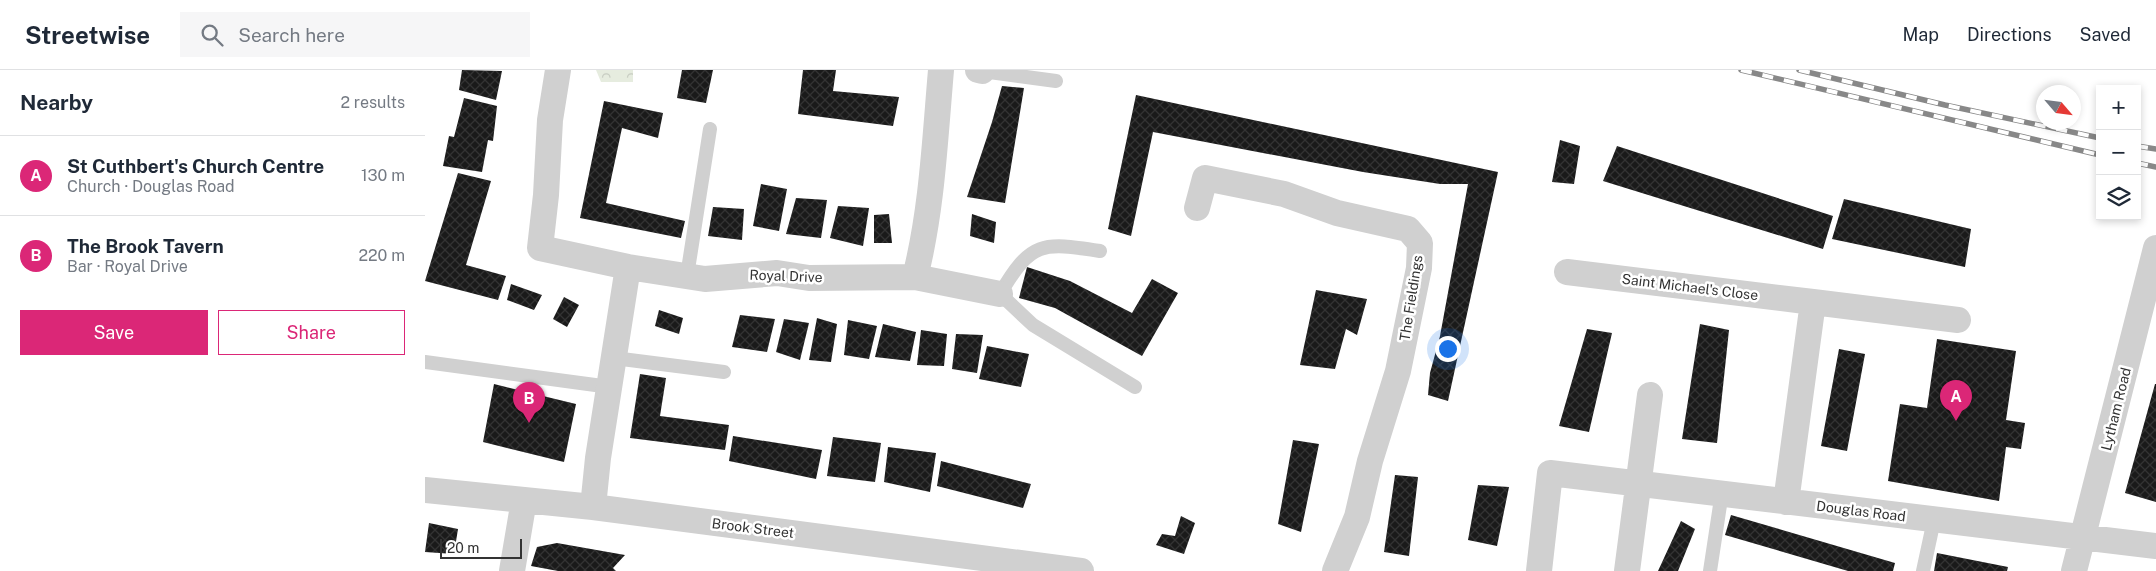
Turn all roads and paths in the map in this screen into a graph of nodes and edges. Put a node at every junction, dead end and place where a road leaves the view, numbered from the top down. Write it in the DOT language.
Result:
graph roads {
  1 [pos="558,70"];
  2 [pos="941,70"];
  3 [pos="978,70"];
  4 [pos="982,71"];
  5 [pos="1056,81"];
  6 [pos="710,129"];
  7 [pos="1197,208"];
  8 [pos="2156,248"];
  9 [pos="1100,251"];
  10 [pos="628,267"];
  11 [pos="1567,272"];
  12 [pos="687,276"];
  13 [pos="915,277"];
  14 [pos="1000,294"];
  15 [pos="1813,302"];
  16 [pos="1958,320"];
  17 [pos="615,358"];
  18 [pos="425,362"];
  19 [pos="724,372"];
  20 [pos="610,387"];
  21 [pos="1135,387"];
  22 [pos="1650,395"];
  23 [pos="1638,484"];
  24 [pos="425,490"];
  25 [pos="1722,492"];
  26 [pos="524,500"];
  27 [pos="1785,502"];
  28 [pos="593,507"];
  29 [pos="1934,520"];
  30 [pos="2084,538"];
  31 [pos="2156,546"];
  32 [pos="512,571"];
  33 [pos="1081,571"];
  34 [pos="1335,571"];
  35 [pos="1539,571"];
  36 [pos="1627,571"];
  37 [pos="1710,571"];
  38 [pos="1923,571"];
  39 [pos="2074,571"];
  1 -- 10 [label="street, Royal Drive"];
  2 -- 13 [label="street"];
  3 -- 4 [label="street"];
  4 -- 5 [label="lane"];
  6 -- 12 [label="lane"];
  7 -- 34 [label="street, The Fieldings"];
  8 -- 30 [label="street, Lytham Road"];
  9 -- 14 [label="lane"];
  10 -- 12 [label="street, Royal Drive"];
  10 -- 17 [label="street"];
  11 -- 15 [label="street, Saint Michael's Close"];
  12 -- 13 [label="street, Royal Drive"];
  13 -- 14 [label="street, Royal Drive"];
  14 -- 21 [label="lane"];
  15 -- 16 [label="street, Saint Michael's Close"];
  15 -- 27 [label="street"];
  17 -- 19 [label="lane"];
  17 -- 20 [label="street"];
  18 -- 20 [label="lane"];
  20 -- 28 [label="street"];
  22 -- 23 [label="street"];
  23 -- 25 [label="street, Douglas Road"];
  23 -- 35 [label="street, Douglas Road"];
  23 -- 36 [label="street"];
  24 -- 26 [label="street, Brook Street"];
  25 -- 27 [label="street, Douglas Road"];
  25 -- 37 [label="lane"];
  26 -- 28 [label="street, Brook Street"];
  26 -- 32 [label="street"];
  27 -- 29 [label="street, Douglas Road"];
  28 -- 33 [label="street, Brook Street"];
  29 -- 30 [label="street, Douglas Road"];
  29 -- 38 [label="lane"];
  30 -- 31 [label="street, Douglas Road"];
  30 -- 39 [label="street, Lytham Road"];
}
